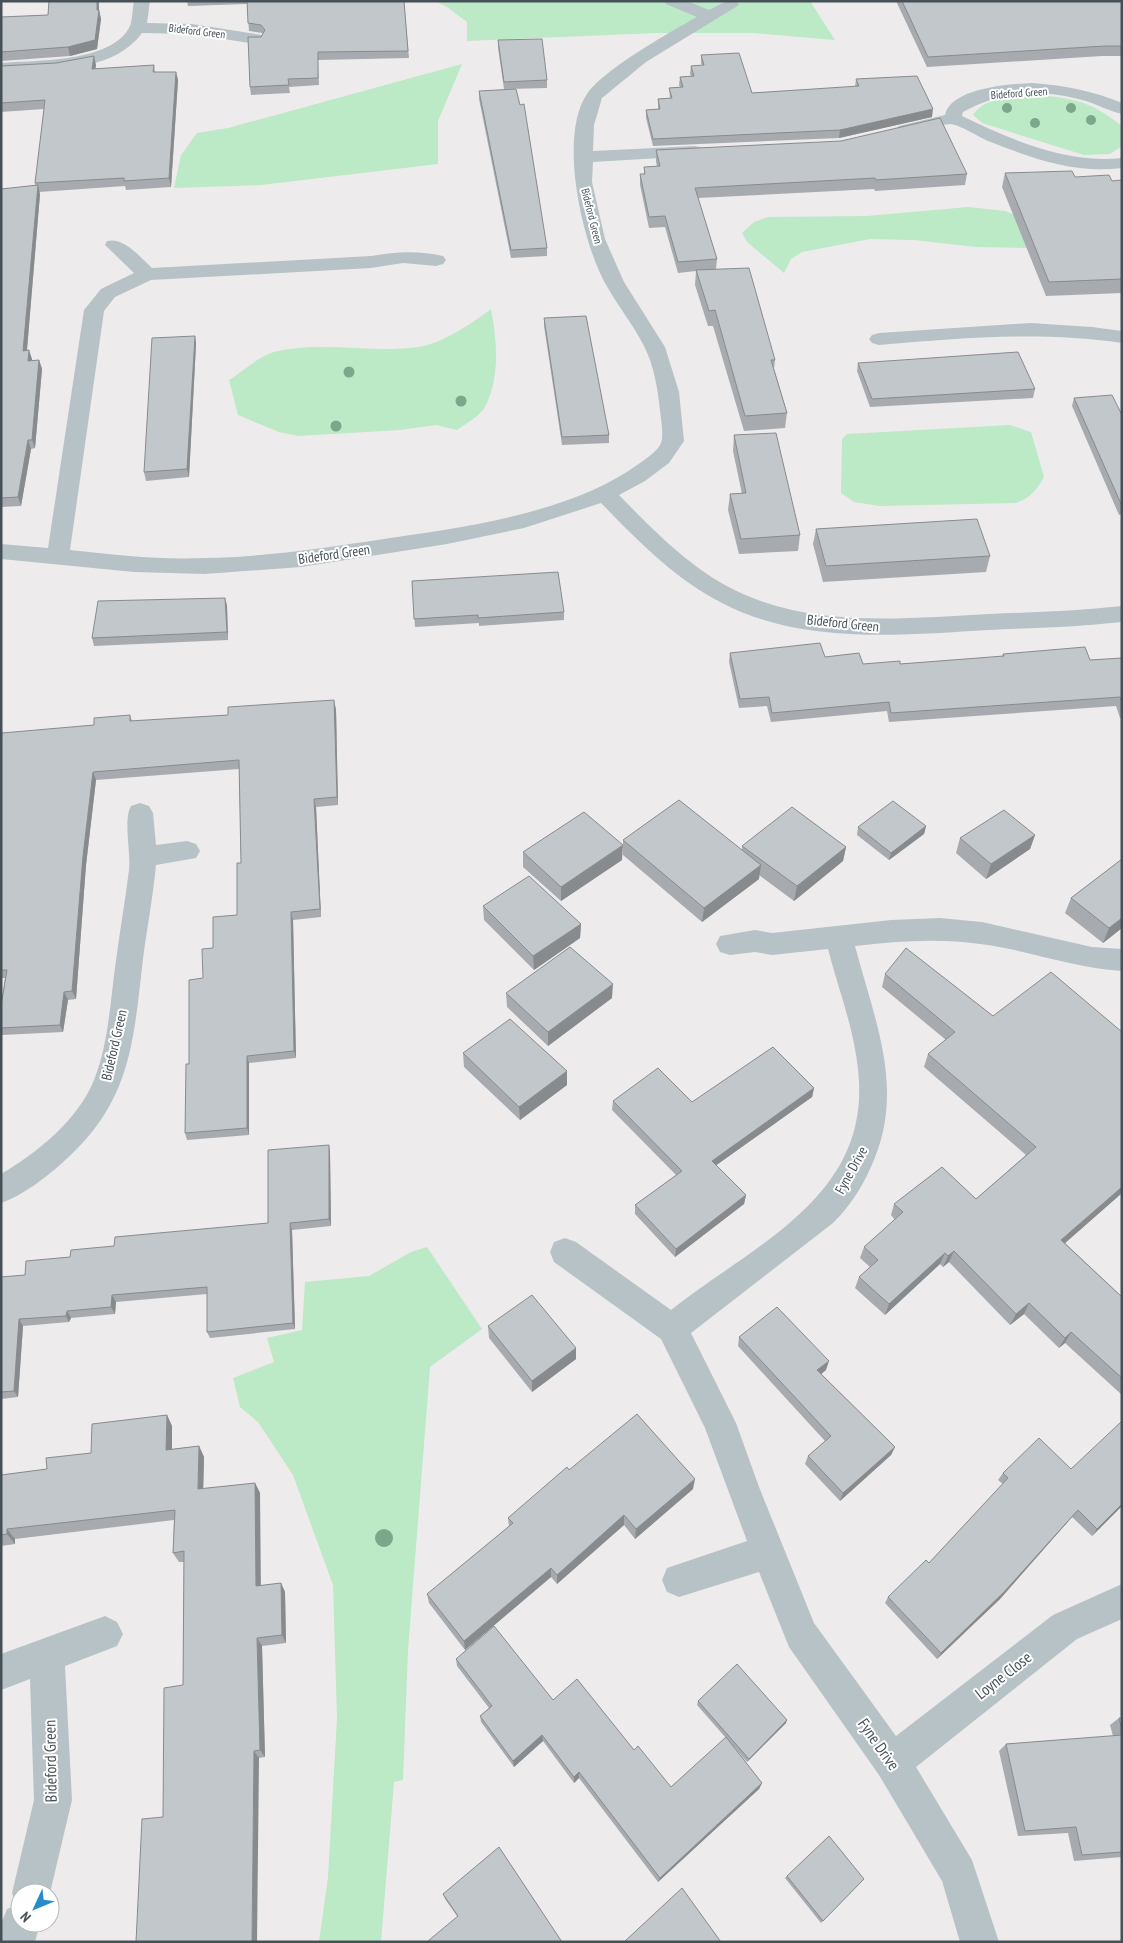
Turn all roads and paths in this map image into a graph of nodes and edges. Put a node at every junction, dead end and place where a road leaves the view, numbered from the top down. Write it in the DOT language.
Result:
graph roads {
  1 [pos="142,1"];
  2 [pos="672,1"];
  3 [pos="731,5"];
  4 [pos="709,16"];
  5 [pos="137,28"];
  6 [pos="256,40"];
  7 [pos="1,68"];
  8 [pos="1122,109"];
  9 [pos="953,118"];
  10 [pos="885,136"];
  11 [pos="709,151"];
  12 [pos="583,157"];
  13 [pos="1122,163"];
  14 [pos="114,245"];
  15 [pos="436,260"];
  16 [pos="147,274"];
  17 [pos="912,314"];
  18 [pos="921,336"];
  19 [pos="1122,337"];
  20 [pos="878,339"];
  21 [pos="605,494"];
  22 [pos="1,551"];
  23 [pos="58,556"];
  24 [pos="1122,614"];
  25 [pos="140,813"];
  26 [pos="187,851"];
  27 [pos="143,857"];
  28 [pos="838,936"];
  29 [pos="730,944"];
  30 [pos="1122,960"];
  31 [pos="1,1190"];
  32 [pos="565,1252"];
  33 [pos="672,1329"];
  34 [pos="767,1552"];
  35 [pos="679,1580"];
  36 [pos="1122,1601"];
  37 [pos="104,1634"];
  38 [pos="47,1656"];
  39 [pos="1,1672"];
  40 [pos="892,1762"];
  41 [pos="33,1883"];
  42 [pos="980,1942"];
  1 -- 5 [label="street"];
  2 -- 4 [label="street"];
  3 -- 4 [label="street, Bideford Green"];
  4 -- 12 [label="street, Bideford Green"];
  5 -- 6 [label="street, Bideford Green"];
  5 -- 7 [label="street"];
  8 -- 9 [label="street, Bideford Green"];
  9 -- 10 [label="street"];
  9 -- 13 [label="street"];
  11 -- 12 [label="street"];
  12 -- 21 [label="street, Bideford Green"];
  14 -- 16 [label="street"];
  15 -- 16 [label="street"];
  16 -- 23 [label="street"];
  17 -- 18 [label="street"];
  18 -- 19 [label="street"];
  18 -- 20 [label="street"];
  21 -- 23 [label="street, Bideford Green"];
  21 -- 24 [label="street, Bideford Green"];
  22 -- 23 [label="street, Bideford Green"];
  25 -- 27 [label="street, Bideford Green"];
  26 -- 27 [label="street"];
  27 -- 31 [label="street, Bideford Green"];
  28 -- 29 [label="street"];
  28 -- 30 [label="street"];
  28 -- 33 [label="street, Fyne Drive"];
  32 -- 33 [label="street, Fyne Drive"];
  33 -- 34 [label="street, Fyne Drive"];
  34 -- 35 [label="street"];
  34 -- 40 [label="street, Fyne Drive"];
  36 -- 40 [label="street, Loyne Close"];
  37 -- 38 [label="street"];
  38 -- 39 [label="street"];
  38 -- 41 [label="street, Bideford Green"];
  40 -- 42 [label="street, Fyne Drive"];
}
